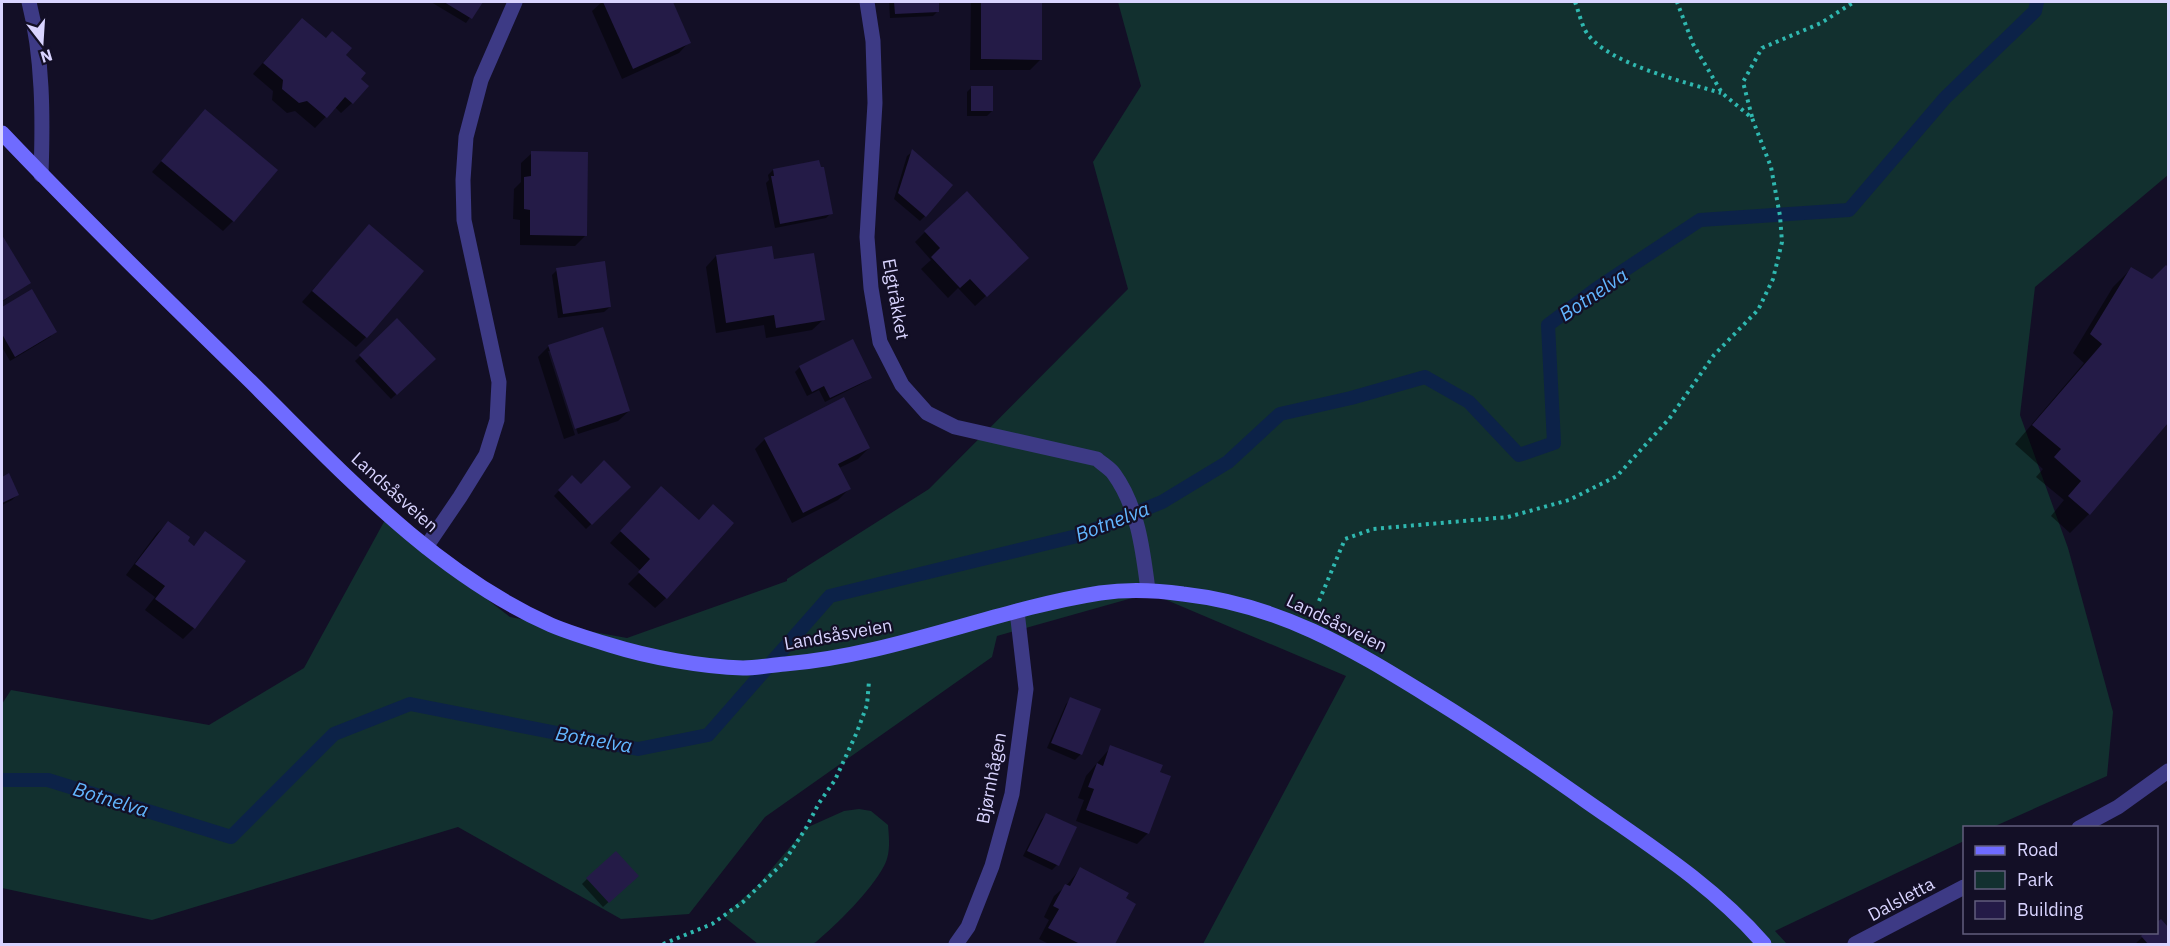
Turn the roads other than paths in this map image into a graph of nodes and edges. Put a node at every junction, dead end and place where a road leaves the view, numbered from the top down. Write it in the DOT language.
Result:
graph roads {
  1 [pos="29,2"];
  2 [pos="515,2"];
  3 [pos="867,2"];
  4 [pos="2,133"];
  5 [pos="41,175"];
  6 [pos="426,547"];
  7 [pos="1148,590"];
  8 [pos="1017,611"];
  9 [pos="2169,771"];
  10 [pos="2083,826"];
  11 [pos="1963,888"];
  12 [pos="956,945"];
  13 [pos="1764,945"];
  14 [pos="1856,945"];
  1 -- 5 [label="street"];
  2 -- 6 [label="street"];
  3 -- 7 [label="street, Elgtråkket"];
  4 -- 5 [label="street, Landsåsveien"];
  5 -- 6 [label="street, Landsåsveien"];
  6 -- 8 [label="street, Landsåsveien"];
  7 -- 8 [label="street, Landsåsveien"];
  7 -- 13 [label="street, Landsåsveien"];
  8 -- 12 [label="street, Bjørnhågen"];
  9 -- 10 [label="street"];
  11 -- 14 [label="street, Dalsletta"];
}
